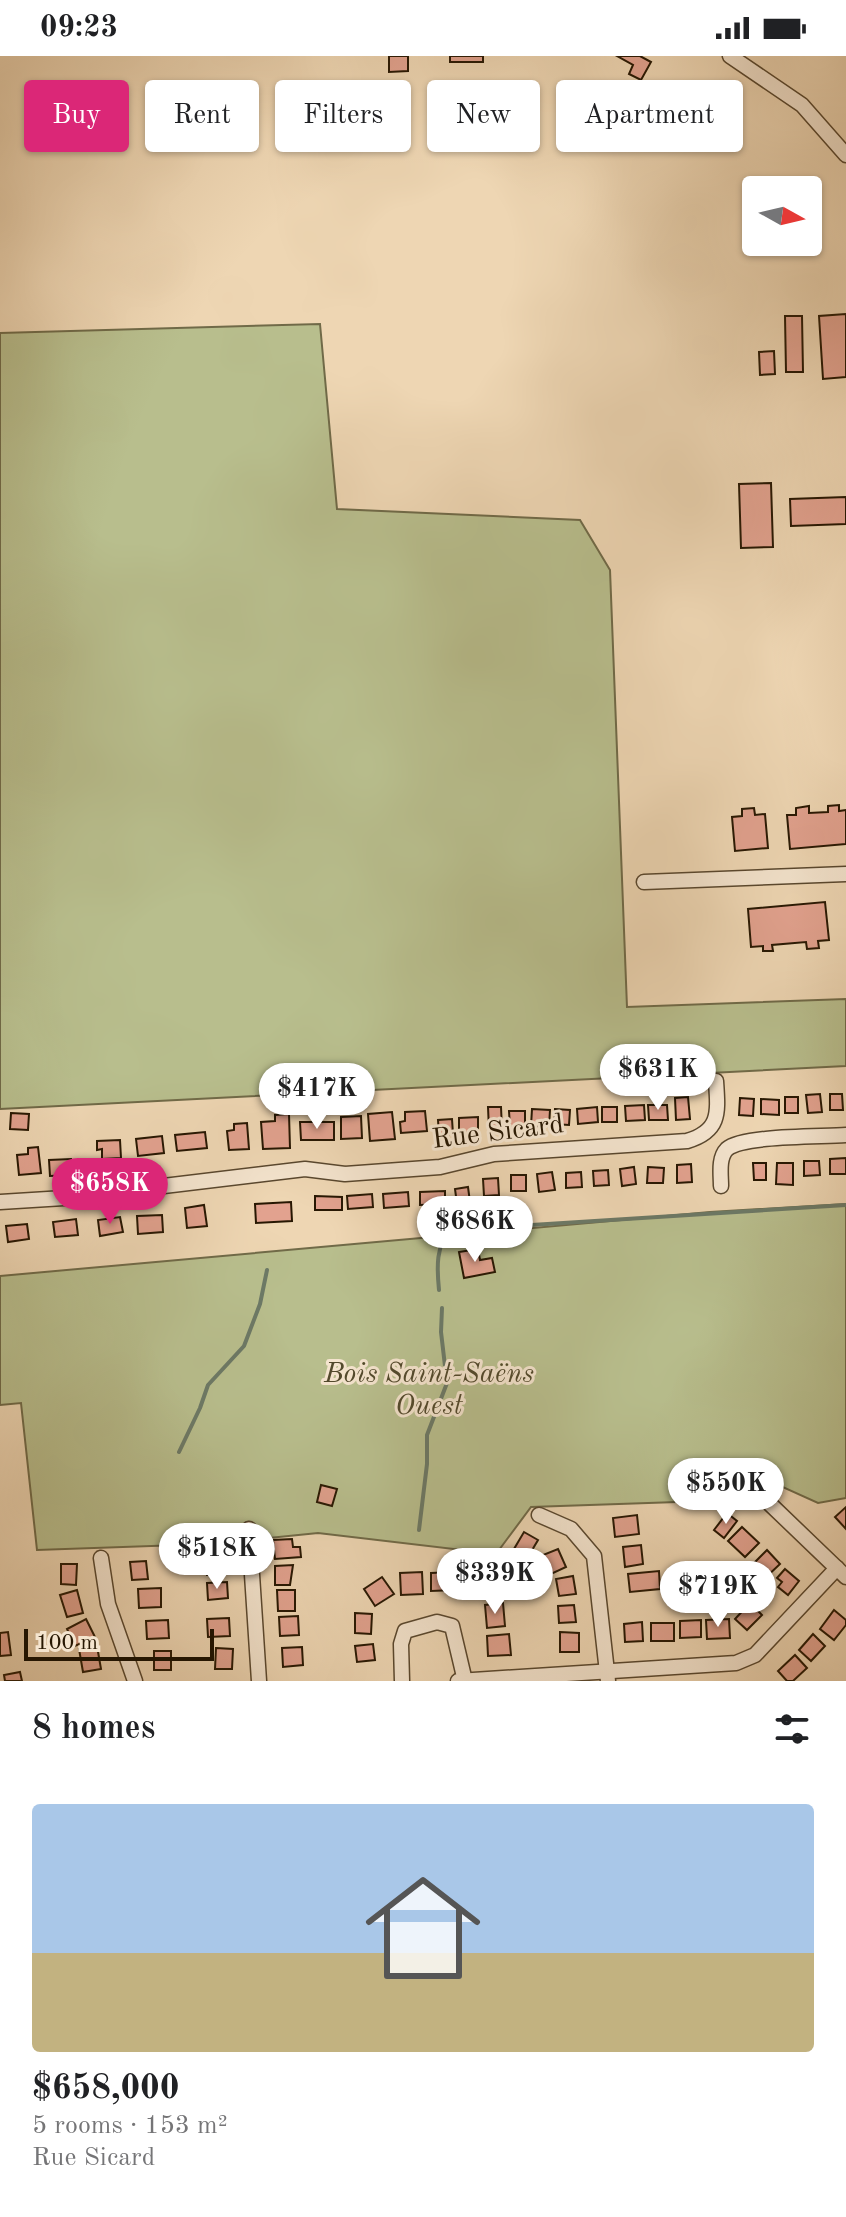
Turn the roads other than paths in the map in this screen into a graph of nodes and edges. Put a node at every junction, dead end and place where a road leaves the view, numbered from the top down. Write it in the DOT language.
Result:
graph roads {
  1 [pos="730,56"];
  2 [pos="846,155"];
  3 [pos="846,874"];
  4 [pos="644,882"];
  5 [pos="716,1081"];
  6 [pos="846,1135"];
  7 [pos="721,1186"];
  8 [pos="0,1202"];
  9 [pos="770,1504"];
  10 [pos="539,1515"];
  11 [pos="249,1529"];
  12 [pos="101,1558"];
  13 [pos="841,1572"];
  14 [pos="608,1676"];
  15 [pos="135,1681"];
  16 [pos="259,1681"];
  17 [pos="402,1681"];
  18 [pos="458,1681"];
  19 [pos="465,1681"];
  1 -- 2 [label="street"];
  3 -- 4 [label="street"];
  5 -- 8 [label="street, Rue Sicard"];
  6 -- 7 [label="street"];
  9 -- 13 [label="street"];
  10 -- 14 [label="street"];
  11 -- 16 [label="street"];
  12 -- 15 [label="street"];
  13 -- 14 [label="street"];
  14 -- 19 [label="street"];
  17 -- 19 [label="street"];
  18 -- 19 [label="street"];
}
